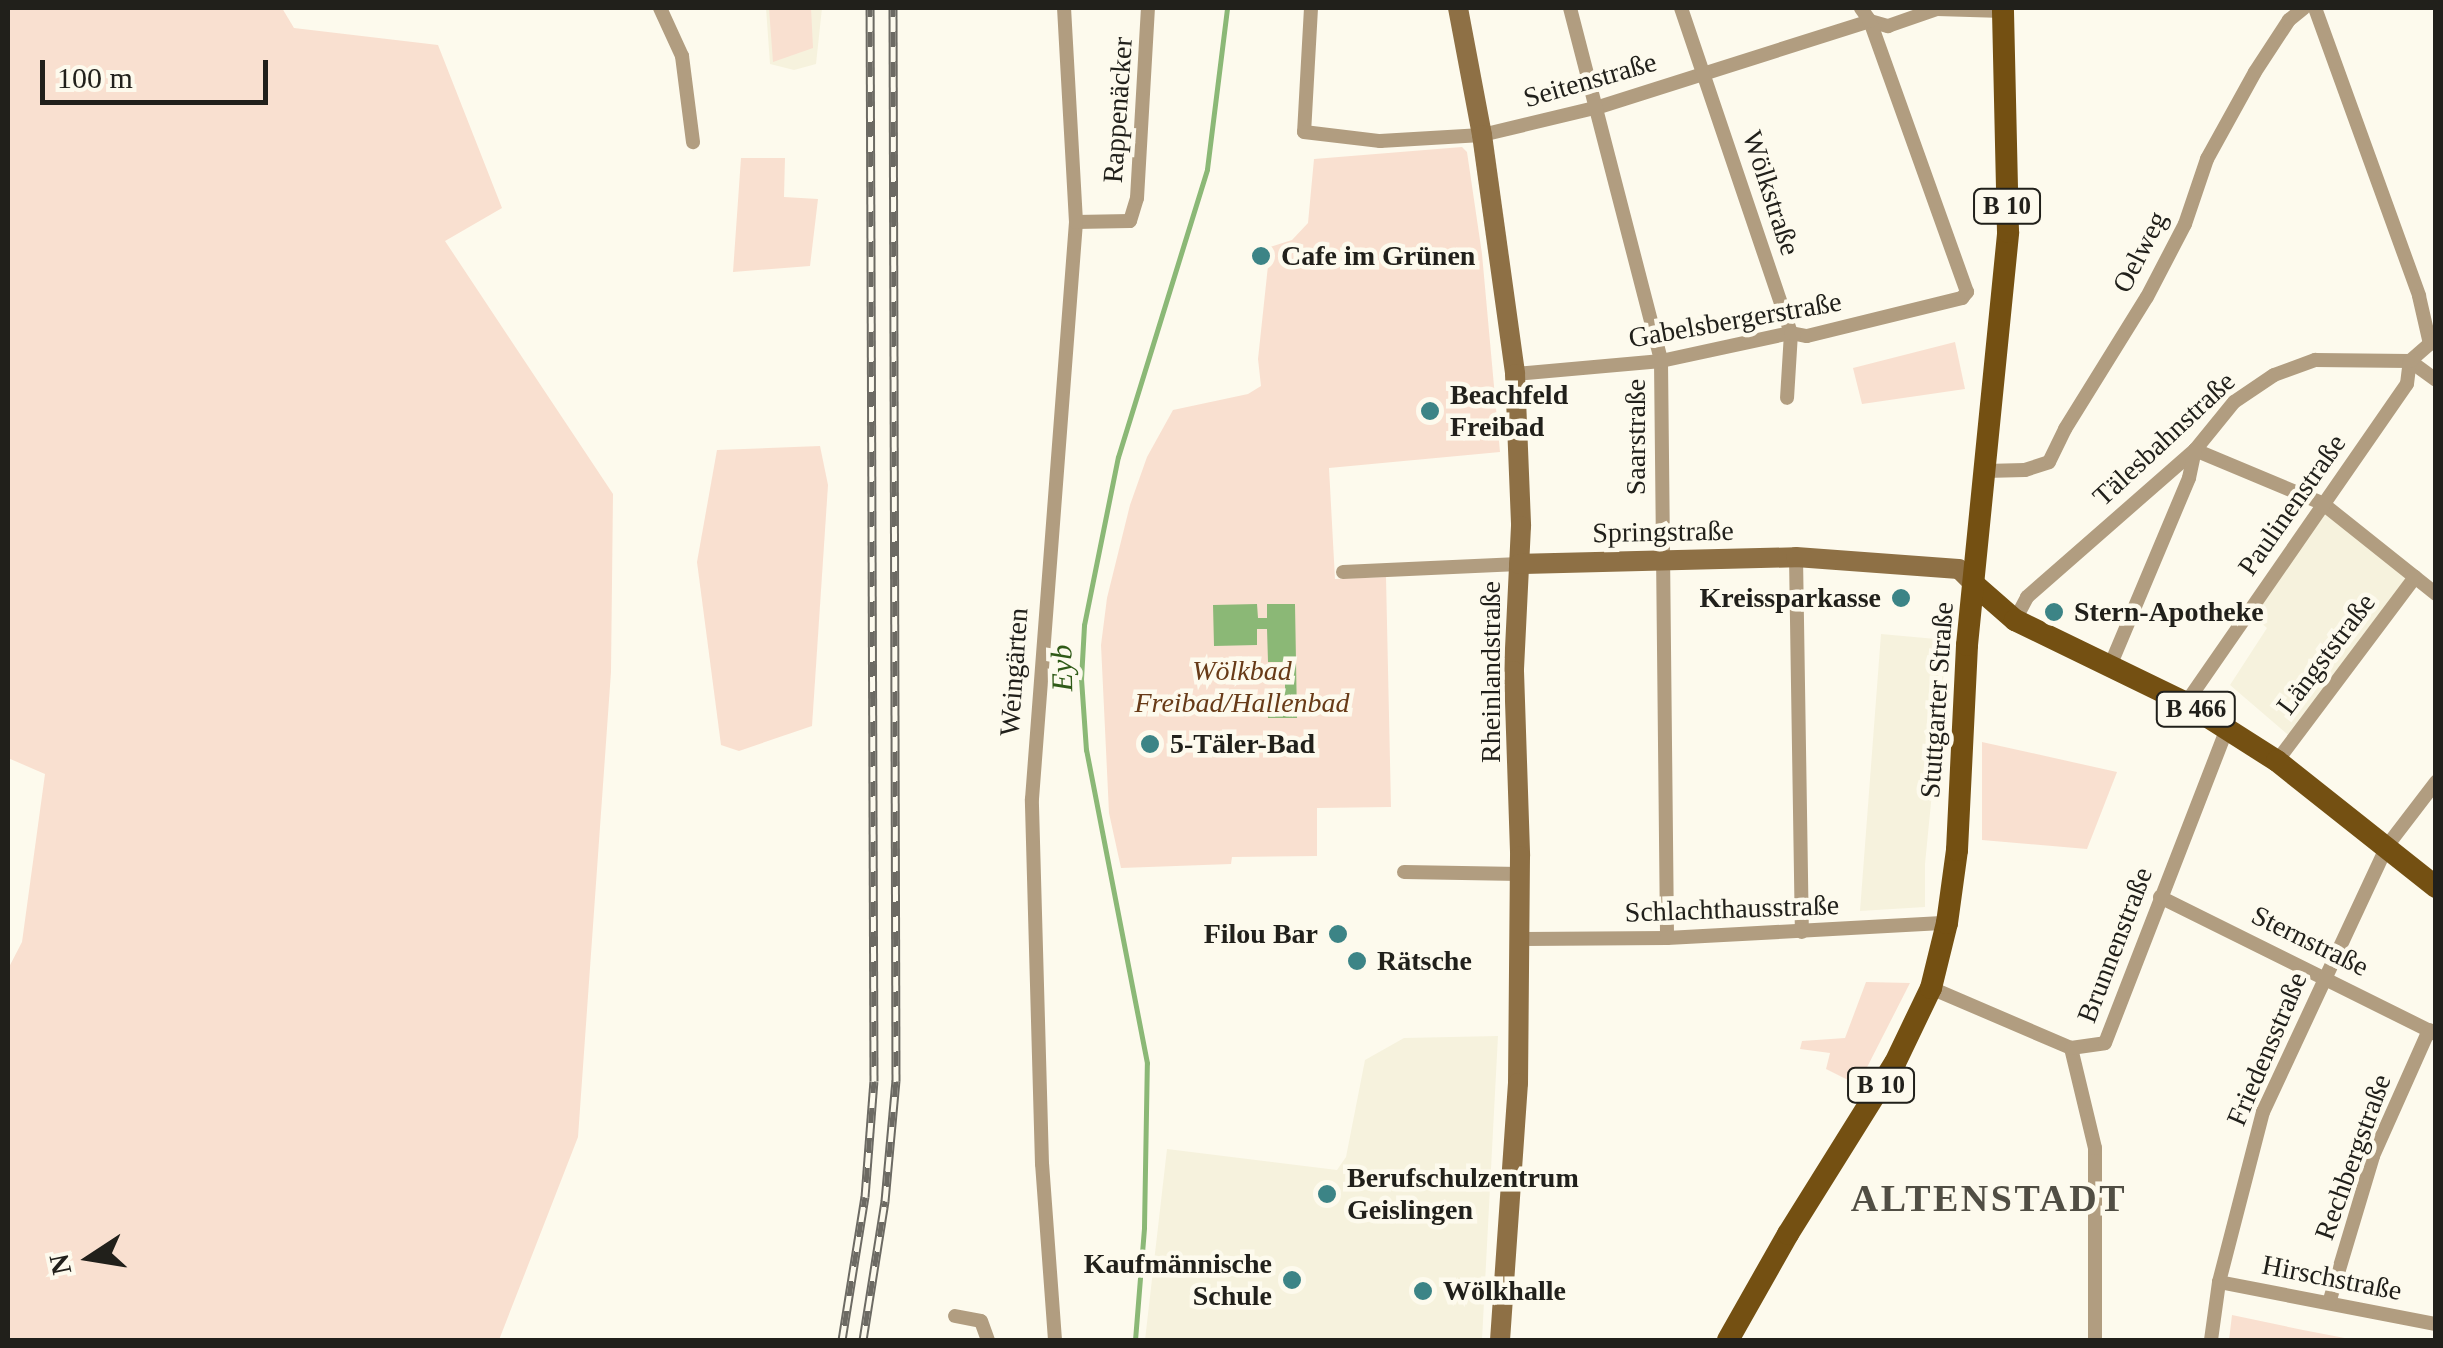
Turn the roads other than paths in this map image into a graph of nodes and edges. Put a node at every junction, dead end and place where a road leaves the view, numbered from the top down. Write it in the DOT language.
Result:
graph roads {
  1 [pos="660,8"];
  2 [pos="1064,8"];
  3 [pos="1148,8"];
  4 [pos="1311,8"];
  5 [pos="1458,8"];
  6 [pos="1570,8"];
  7 [pos="1681,8"];
  8 [pos="1861,8"];
  9 [pos="2304,8"];
  10 [pos="2316,8"];
  11 [pos="2003,9"];
  12 [pos="1870,22"];
  13 [pos="1704,71"];
  14 [pos="1600,107"];
  15 [pos="1482,135"];
  16 [pos="693,142"];
  17 [pos="1076,222"];
  18 [pos="2419,296"];
  19 [pos="2436,300"];
  20 [pos="2436,316"];
  21 [pos="1791,333"];
  22 [pos="2433,341"];
  23 [pos="1661,361"];
  24 [pos="2410,361"];
  25 [pos="1515,374"];
  26 [pos="2436,380"];
  27 [pos="1786,398"];
  28 [pos="2195,450"];
  29 [pos="1985,471"];
  30 [pos="2322,503"];
  31 [pos="1796,557"];
  32 [pos="1661,558"];
  33 [pos="1519,564"];
  34 [pos="1344,572"];
  35 [pos="2415,577"];
  36 [pos="1976,586"];
  37 [pos="2436,594"];
  38 [pos="2015,620"];
  39 [pos="2110,666"];
  40 [pos="2186,703"];
  41 [pos="2226,728"];
  42 [pos="2278,761"];
  43 [pos="2436,782"];
  44 [pos="2387,846"];
  45 [pos="1404,872"];
  46 [pos="1520,874"];
  47 [pos="2436,887"];
  48 [pos="2160,897"];
  49 [pos="1947,923"];
  50 [pos="1802,932"];
  51 [pos="1667,938"];
  52 [pos="1519,939"];
  53 [pos="2325,975"];
  54 [pos="1932,988"];
  55 [pos="2432,1032"];
  56 [pos="2071,1048"];
  57 [pos="2218,1282"];
  58 [pos="2329,1304"];
  59 [pos="955,1316"];
  60 [pos="2436,1324"];
  61 [pos="988,1340"];
  62 [pos="1055,1340"];
  63 [pos="1500,1340"];
  64 [pos="1728,1340"];
  65 [pos="2094,1340"];
  66 [pos="2211,1340"];
  1 -- 16 [label="street"];
  2 -- 17 [label="street, Weingärten"];
  3 -- 17 [label="street, Rappenäcker"];
  4 -- 15 [label="street, Seitenstraße"];
  5 -- 15 [label="main road, Rheinlandstraße"];
  6 -- 14 [label="street, Saarstraße"];
  7 -- 13 [label="street, Wölkstraße"];
  8 -- 12 [label="street"];
  9 -- 29 [label="street, Oelweg"];
  10 -- 18 [label="street"];
  11 -- 12 [label="street, Seitenstraße"];
  11 -- 29 [label="main road, Stuttgarter Straße / B 10"];
  12 -- 13 [label="street, Seitenstraße"];
  12 -- 21 [label="street, Gabelsbergerstraße"];
  13 -- 14 [label="street, Seitenstraße"];
  13 -- 21 [label="street, Wölkstraße"];
  14 -- 15 [label="street, Seitenstraße"];
  14 -- 23 [label="street, Saarstraße"];
  15 -- 25 [label="main road, Rheinlandstraße"];
  17 -- 62 [label="street, Weingärten"];
  18 -- 19 [label="street"];
  18 -- 20 [label="street"];
  18 -- 22 [label="street"];
  21 -- 23 [label="street, Gabelsbergerstraße"];
  21 -- 27 [label="street, Wölkstraße"];
  22 -- 24 [label="street, Paulinenstraße"];
  23 -- 25 [label="street, Gabelsbergerstraße"];
  23 -- 32 [label="street, Saarstraße"];
  24 -- 26 [label="street"];
  24 -- 28 [label="street, Tälesbahnstraße"];
  24 -- 30 [label="street, Paulinenstraße"];
  25 -- 33 [label="main road, Rheinlandstraße"];
  28 -- 30 [label="street"];
  28 -- 38 [label="street, Tälesbahnstraße"];
  28 -- 39 [label="street"];
  29 -- 36 [label="main road, Stuttgarter Straße / B 10"];
  30 -- 35 [label="street"];
  30 -- 40 [label="street, Paulinenstraße"];
  31 -- 32 [label="main road, Springstraße"];
  31 -- 36 [label="main road, Springstraße"];
  31 -- 50 [label="street"];
  32 -- 33 [label="main road, Springstraße"];
  32 -- 51 [label="street, Saarstraße"];
  33 -- 34 [label="street, Springstraße"];
  33 -- 46 [label="main road, Rheinlandstraße"];
  35 -- 37 [label="street"];
  35 -- 42 [label="street, Längststraße"];
  36 -- 38 [label="main road, B 466"];
  36 -- 49 [label="main road, Stuttgarter Straße / B 10"];
  38 -- 39 [label="main road, B 466"];
  39 -- 40 [label="main road, B 466"];
  40 -- 41 [label="main road, B 466"];
  41 -- 42 [label="main road, B 466"];
  41 -- 48 [label="street, Brunnenstraße"];
  42 -- 44 [label="main road, B 466"];
  43 -- 44 [label="street, Friedensstraße"];
  44 -- 47 [label="main road, B 466"];
  44 -- 53 [label="street, Friedensstraße"];
  45 -- 46 [label="street"];
  46 -- 52 [label="main road, Rheinlandstraße"];
  48 -- 53 [label="street, Sternstraße"];
  48 -- 56 [label="street, Brunnenstraße"];
  49 -- 50 [label="street, Schlachthausstraße"];
  49 -- 54 [label="main road, Stuttgarter Straße / B 10"];
  50 -- 51 [label="street, Schlachthausstraße"];
  51 -- 52 [label="street, Schlachthausstraße"];
  52 -- 63 [label="main road, Rheinlandstraße"];
  53 -- 55 [label="street, Sternstraße"];
  53 -- 57 [label="street, Friedensstraße"];
  54 -- 56 [label="street"];
  54 -- 64 [label="main road, Stuttgarter Straße / B 10"];
  55 -- 58 [label="street, Rechbergstraße"];
  56 -- 65 [label="street, Brunnenstraße"];
  57 -- 58 [label="street, Hirschstraße"];
  57 -- 66 [label="street, Friedensstraße"];
  58 -- 60 [label="street, Hirschstraße"];
  59 -- 61 [label="street"];
}
